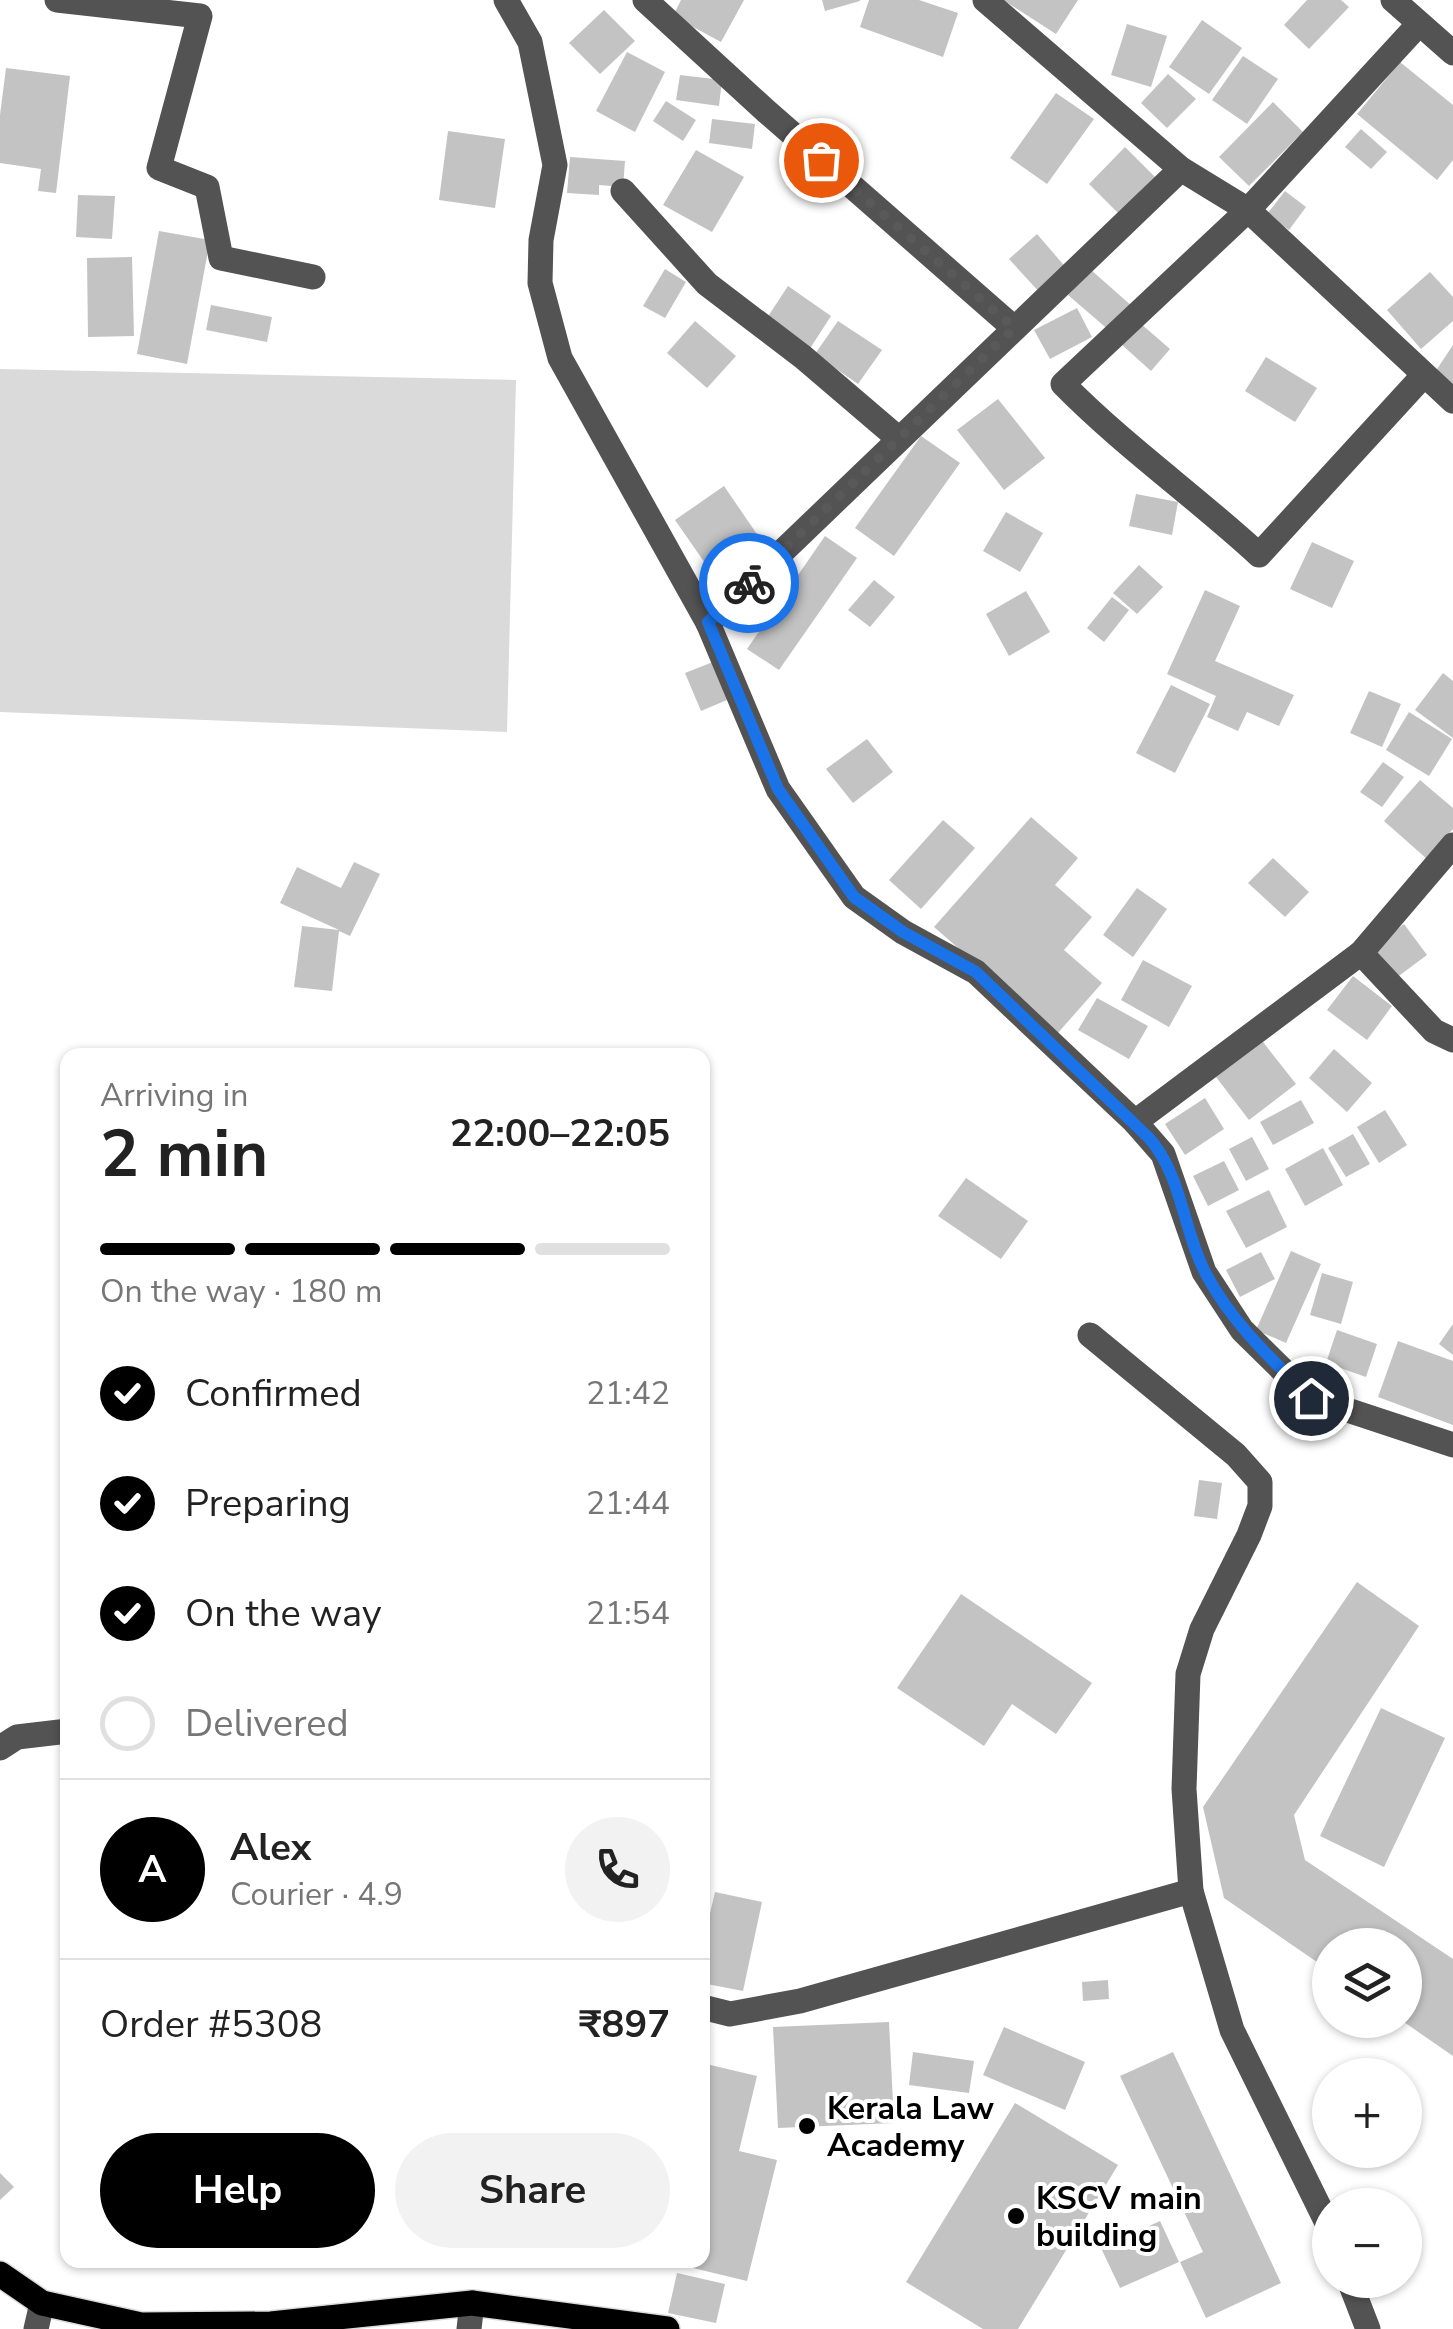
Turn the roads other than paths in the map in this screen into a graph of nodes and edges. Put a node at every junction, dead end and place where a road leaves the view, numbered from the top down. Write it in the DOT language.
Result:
graph roads {
  1 [pos="58,0"];
  2 [pos="506,0"];
  3 [pos="646,0"];
  4 [pos="985,0"];
  5 [pos="1393,0"];
  6 [pos="1418,24"];
  7 [pos="1453,54"];
  8 [pos="1181,169"];
  9 [pos="623,192"];
  10 [pos="1248,210"];
  11 [pos="313,277"];
  12 [pos="1014,328"];
  13 [pos="1423,376"];
  14 [pos="1453,401"];
  15 [pos="899,439"];
  16 [pos="708,622"];
  17 [pos="1453,845"];
  18 [pos="1361,953"];
  19 [pos="1453,1040"];
  20 [pos="1135,1122"];
  21 [pos="1090,1336"];
  22 [pos="1453,1446"];
  23 [pos="60,1732"];
  24 [pos="0,1748"];
  25 [pos="1191,1891"];
  26 [pos="710,2009"];
  27 [pos="1312,2192"];
  28 [pos="0,2274"];
  29 [pos="1356,2298"];
  30 [pos="42,2302"];
  31 [pos="470,2316"];
  32 [pos="213,2326"];
  33 [pos="36,2329"];
  34 [pos="667,2329"];
  35 [pos="1368,2329"];
  1 -- 11 [label="street"];
  2 -- 16 [label="street"];
  3 -- 12 [label="street"];
  4 -- 8 [label="street"];
  5 -- 6 [label="street"];
  6 -- 7 [label="street"];
  6 -- 10 [label="street"];
  8 -- 10 [label="street"];
  8 -- 12 [label="street"];
  9 -- 15 [label="street"];
  10 -- 13 [label="street"];
  10 -- 13 [label="street"];
  12 -- 15 [label="street"];
  13 -- 14 [label="street"];
  15 -- 16 [label="street"];
  16 -- 20 [label="street"];
  17 -- 18 [label="street"];
  18 -- 19 [label="street"];
  18 -- 20 [label="street"];
  20 -- 22 [label="street"];
  21 -- 25 [label="street"];
  23 -- 24 [label="street"];
  25 -- 26 [label="street"];
  25 -- 27 [label="street"];
  28 -- 30 [label="main road"];
  29 -- 35 [label="street"];
  30 -- 32 [label="main road"];
  30 -- 33 [label="street"];
  31 -- 32 [label="main road"];
  31 -- 34 [label="main road"];
}
